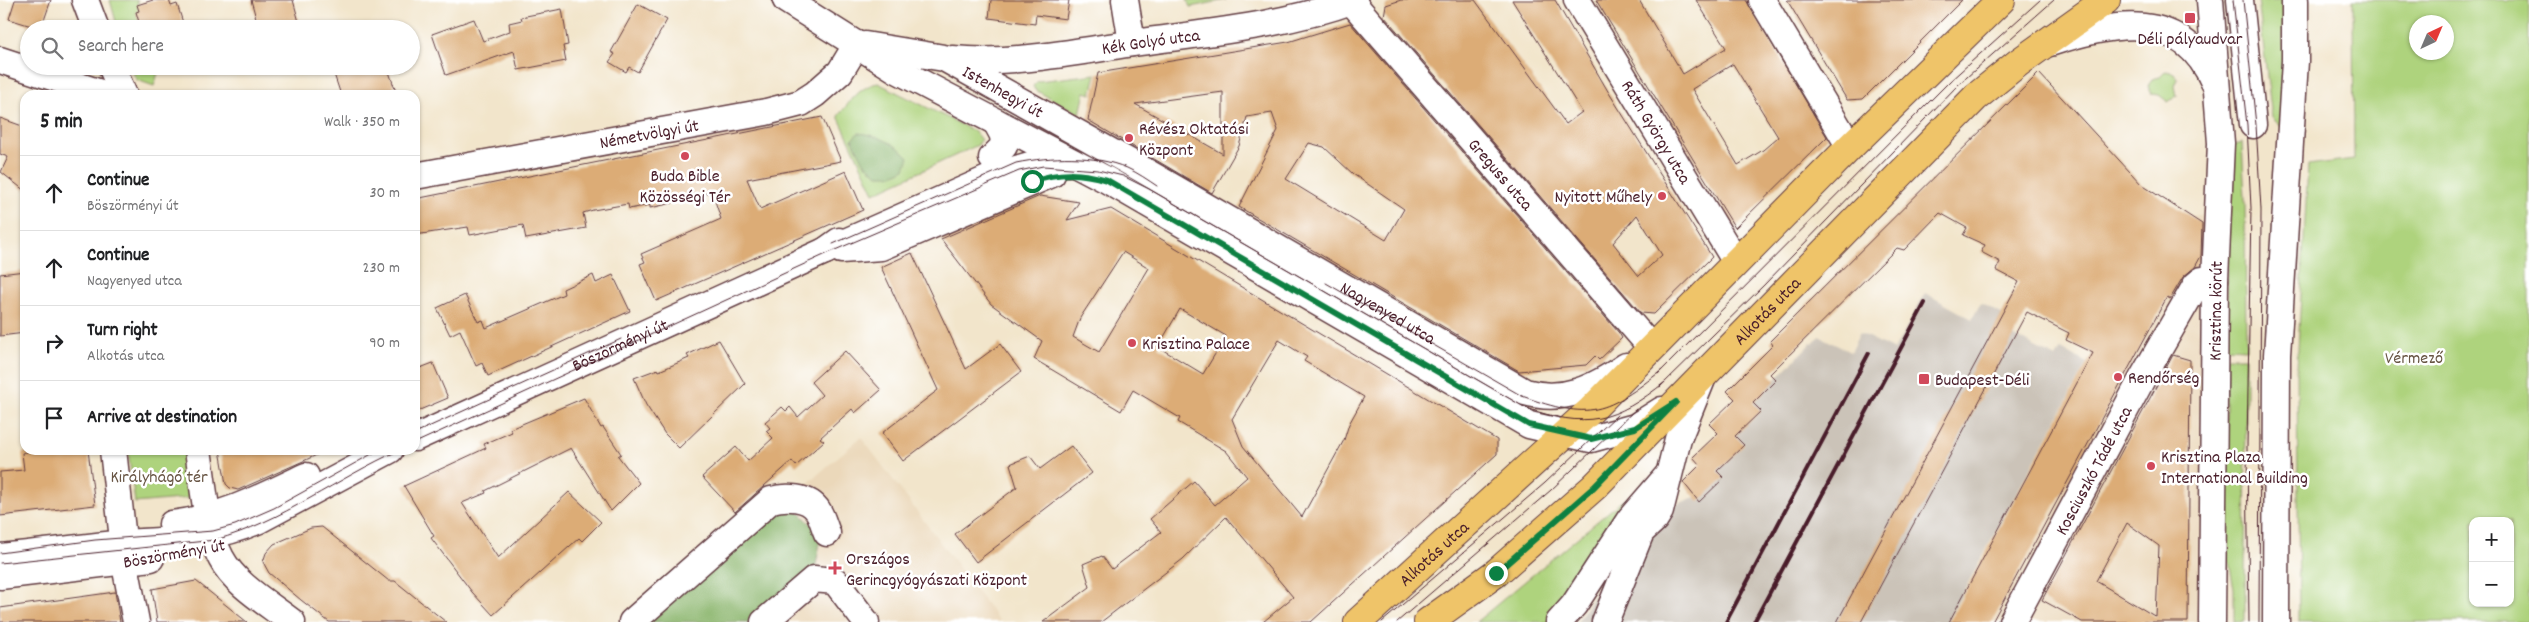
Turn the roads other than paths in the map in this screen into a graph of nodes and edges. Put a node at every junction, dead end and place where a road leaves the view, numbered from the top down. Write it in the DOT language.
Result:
graph roads {
  1 [pos="786,0"];
  2 [pos="1125,0"];
  3 [pos="1353,0"];
  4 [pos="1577,0"];
  5 [pos="1762,0"];
  6 [pos="2001,0"];
  7 [pos="2106,0"];
  8 [pos="2210,0"];
  9 [pos="2240,0"];
  10 [pos="2295,0"];
  11 [pos="2309,0"];
  12 [pos="1132,43"];
  13 [pos="2047,44"];
  14 [pos="865,49"];
  15 [pos="944,58"];
  16 [pos="0,60"];
  17 [pos="2295,61"];
  18 [pos="20,66"];
  19 [pos="51,75"];
  20 [pos="115,75"];
  21 [pos="75,82"];
  22 [pos="2217,87"];
  23 [pos="95,90"];
  24 [pos="122,90"];
  25 [pos="996,122"];
  26 [pos="2252,125"];
  27 [pos="2221,144"];
  28 [pos="1850,147"];
  29 [pos="992,158"];
  30 [pos="1077,161"];
  31 [pos="1138,167"];
  32 [pos="420,175"];
  33 [pos="2287,176"];
  34 [pos="825,251"];
  35 [pos="1736,262"];
  36 [pos="2215,280"];
  37 [pos="2177,319"];
  38 [pos="2215,331"];
  39 [pos="1649,350"];
  40 [pos="1706,372"];
  41 [pos="1676,402"];
  42 [pos="1570,431"];
  43 [pos="420,436"];
  44 [pos="114,455"];
  45 [pos="199,455"];
  46 [pos="380,455"];
  47 [pos="1668,475"];
  48 [pos="827,533"];
  49 [pos="213,534"];
  50 [pos="0,544"];
  51 [pos="124,545"];
  52 [pos="0,557"];
  53 [pos="0,576"];
  54 [pos="136,622"];
  55 [pos="292,622"];
  56 [pos="632,622"];
  57 [pos="764,622"];
  58 [pos="866,622"];
  59 [pos="1358,622"];
  60 [pos="1428,622"];
  61 [pos="1559,622"];
  62 [pos="1605,622"];
  63 [pos="2012,622"];
  64 [pos="2212,622"];
  65 [pos="2276,622"];
  1 -- 14 [label="street, Istenhegyi út"];
  2 -- 12 [label="street"];
  3 -- 12 [label="street, Kék Golyó utca"];
  3 -- 39 [label="street, Greguss utca"];
  4 -- 35 [label="street, Ráth György utca"];
  5 -- 28 [label="street"];
  6 -- 28 [label="main road, Alkotás utca"];
  7 -- 13 [label="main road, Alkotás utca"];
  8 -- 22 [label="street, Krisztina körút"];
  9 -- 26 [label="street"];
  10 -- 17 [label="street"];
  11 -- 17 [label="street"];
  12 -- 15 [label="street, Kék Golyó utca"];
  13 -- 22 [label="street"];
  13 -- 40 [label="main road, Alkotás utca"];
  14 -- 15 [label="street, Istenhegyi út"];
  14 -- 25 [label="street, Istenhegyi út"];
  14 -- 30 [label="street"];
  14 -- 32 [label="street, Németvölgyi út"];
  15 -- 31 [label="street, Istenhegyi út"];
  16 -- 18 [label="street"];
  17 -- 33 [label="street"];
  19 -- 21 [label="street"];
  20 -- 24 [label="street"];
  21 -- 23 [label="street"];
  22 -- 27 [label="street, Krisztina körút"];
  25 -- 29 [label="street, Istenhegyi út"];
  25 -- 30 [label="street, Istenhegyi út"];
  26 -- 27 [label="street"];
  26 -- 33 [label="street"];
  27 -- 36 [label="street, Krisztina körút"];
  28 -- 35 [label="main road, Alkotás utca"];
  29 -- 30 [label="street, Böszörményi út"];
  29 -- 34 [label="street, Böszörményi út"];
  30 -- 31 [label="street, Böszörményi út"];
  30 -- 34 [label="street"];
  30 -- 34 [label="street, Böszörményi út"];
  30 -- 42 [label="street, Nagyenyed utca"];
  31 -- 39 [label="street, Nagyenyed utca"];
  33 -- 65 [label="street"];
  34 -- 43 [label="street, Böszörményi út"];
  35 -- 39 [label="main road, Alkotás utca"];
  36 -- 37 [label="street, Kosciuszkó Tádé utca"];
  36 -- 38 [label="street, Krisztina körút"];
  37 -- 38 [label="street"];
  37 -- 63 [label="street, Kosciuszkó Tádé utca"];
  38 -- 64 [label="street, Krisztina körút"];
  39 -- 42 [label="main road, Alkotás utca"];
  40 -- 41 [label="main road, Alkotás utca"];
  40 -- 47 [label="street"];
  41 -- 42 [label="street, Nagyenyed utca"];
  41 -- 60 [label="main road, Alkotás utca"];
  42 -- 59 [label="main road, Alkotás utca"];
  44 -- 51 [label="street"];
  45 -- 49 [label="street"];
  46 -- 49 [label="street, Böszörményi út"];
  47 -- 61 [label="street"];
  47 -- 62 [label="street"];
  48 -- 56 [label="street"];
  49 -- 51 [label="street, Böszörményi út"];
  49 -- 55 [label="street"];
  50 -- 51 [label="street, Böszörményi út"];
  51 -- 52 [label="street"];
  51 -- 53 [label="street, Böszörményi út"];
  51 -- 54 [label="street"];
  57 -- 58 [label="street"];
}
